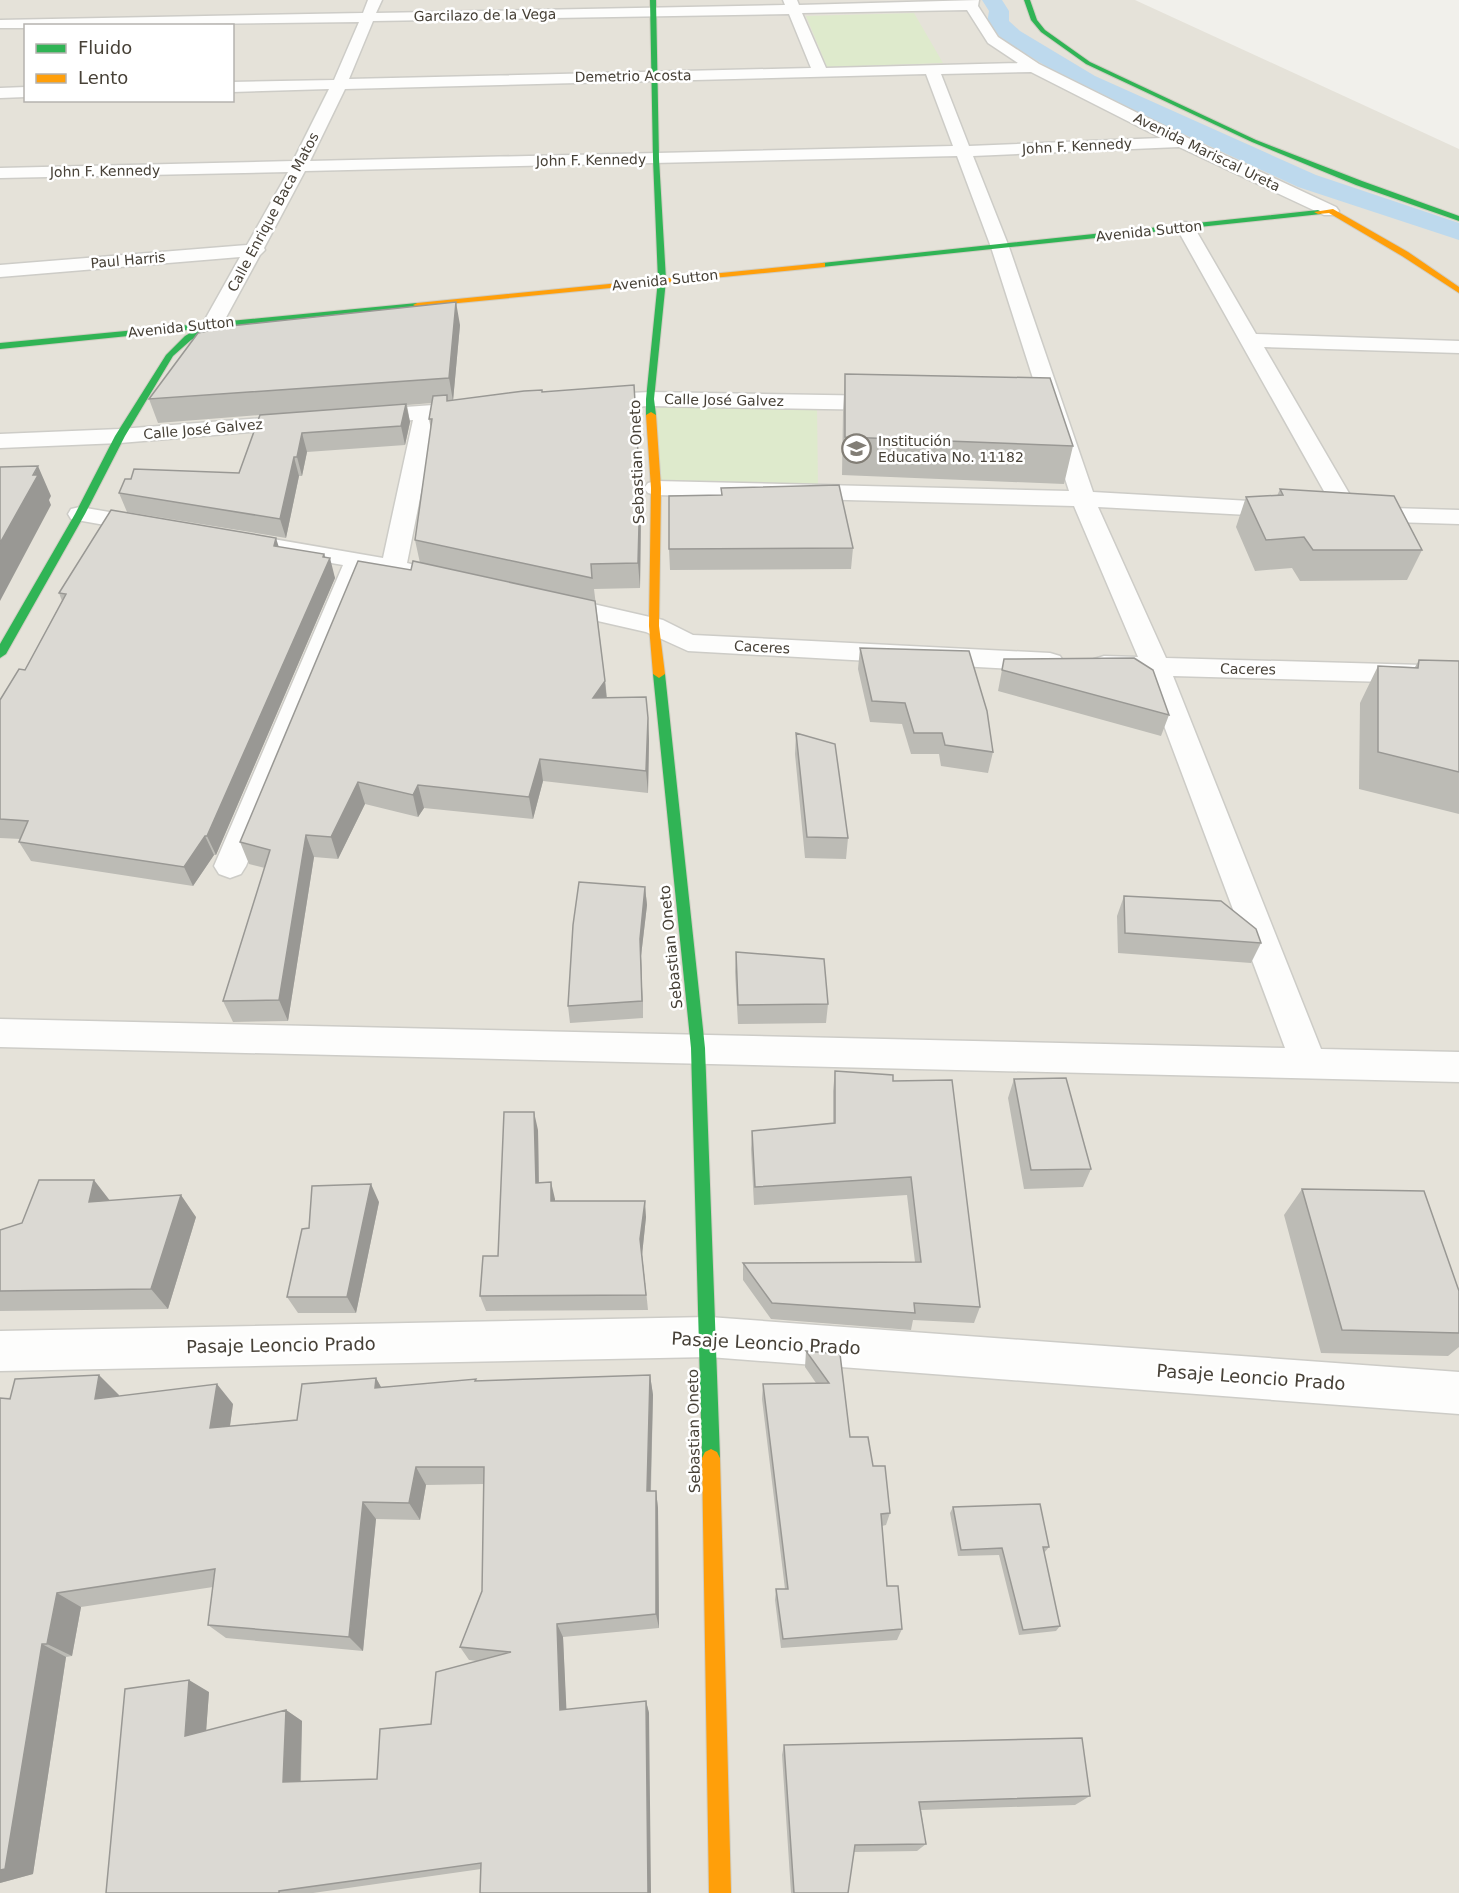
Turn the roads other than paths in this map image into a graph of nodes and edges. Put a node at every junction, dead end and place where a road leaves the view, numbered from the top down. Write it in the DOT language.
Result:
graph roads {
  1 [pos="375,0"];
  2 [pos="1027,0"];
  3 [pos="971,3"];
  4 [pos="794,5"];
  5 [pos="653,6"];
  6 [pos="367,16"];
  7 [pos="0,24"];
  8 [pos="1034,67"];
  9 [pos="932,70"];
  10 [pos="820,72"];
  11 [pos="653,75"];
  12 [pos="339,85"];
  13 [pos="234,87"];
  14 [pos="24,92"];
  15 [pos="0,93"];
  16 [pos="1182,142"];
  17 [pos="963,151"];
  18 [pos="656,159"];
  19 [pos="299,167"];
  20 [pos="0,173"];
  21 [pos="1330,211"];
  22 [pos="1459,219"];
  23 [pos="1185,227"];
  24 [pos="1000,247"];
  25 [pos="256,250"];
  26 [pos="0,271"];
  27 [pos="662,280"];
  28 [pos="1459,291"];
  29 [pos="213,323"];
  30 [pos="1249,339"];
  31 [pos="0,346"];
  32 [pos="1459,347"];
  33 [pos="650,399"];
  34 [pos="567,404"];
  35 [pos="912,404"];
  36 [pos="497,408"];
  37 [pos="426,412"];
  38 [pos="344,418"];
  39 [pos="320,420"];
  40 [pos="120,436"];
  41 [pos="0,441"];
  42 [pos="656,488"];
  43 [pos="1083,499"];
  44 [pos="1329,512"];
  45 [pos="80,514"];
  46 [pos="1459,517"];
  47 [pos="174,530"];
  48 [pos="209,535"];
  49 [pos="358,560"];
  50 [pos="394,567"];
  51 [pos="451,580"];
  52 [pos="530,598"];
  53 [pos="654,626"];
  54 [pos="0,654"];
  55 [pos="1156,667"];
  56 [pos="1459,675"];
  57 [pos="230,866"];
  58 [pos="0,1033"];
  59 [pos="698,1048"];
  60 [pos="1309,1064"];
  61 [pos="1459,1067"];
  62 [pos="709,1337"];
  63 [pos="0,1351"];
  64 [pos="1459,1393"];
  65 [pos="720,1893"];
  1 -- 6 [label="street, Calle Enrique Baca Matos"];
  2 -- 22 [label="street"];
  3 -- 4 [label="street, Garcilazo de la Vega"];
  3 -- 8 [label="street, Avenida Mariscal Ureta"];
  4 -- 5 [label="street, Garcilazo de la Vega"];
  4 -- 10 [label="street"];
  5 -- 6 [label="street, Garcilazo de la Vega"];
  5 -- 11 [label="street, Sebastian Oneto"];
  6 -- 7 [label="street, Garcilazo de la Vega"];
  6 -- 12 [label="street, Calle Enrique Baca Matos"];
  8 -- 9 [label="street, Demetrio Acosta"];
  8 -- 16 [label="street, Avenida Mariscal Ureta"];
  9 -- 10 [label="street, Demetrio Acosta"];
  9 -- 17 [label="street"];
  10 -- 11 [label="street, Demetrio Acosta"];
  11 -- 12 [label="street, Demetrio Acosta"];
  11 -- 18 [label="street, Sebastian Oneto"];
  12 -- 13 [label="street, Demetrio Acosta"];
  12 -- 19 [label="street, Calle Enrique Baca Matos"];
  14 -- 15 [label="street"];
  16 -- 17 [label="street, John F. Kennedy"];
  16 -- 21 [label="street, Avenida Mariscal Ureta"];
  17 -- 18 [label="street, John F. Kennedy"];
  17 -- 24 [label="street"];
  18 -- 19 [label="street, John F. Kennedy"];
  18 -- 27 [label="street, Sebastian Oneto"];
  19 -- 20 [label="street, John F. Kennedy"];
  19 -- 25 [label="street, Calle Enrique Baca Matos"];
  21 -- 23 [label="street, Avenida Sutton"];
  21 -- 28 [label="street, Avenida Mariscal Ureta"];
  23 -- 24 [label="street, Avenida Sutton"];
  23 -- 30 [label="street"];
  24 -- 27 [label="street, Avenida Sutton"];
  24 -- 43 [label="street"];
  25 -- 26 [label="street, Paul Harris"];
  25 -- 29 [label="street, Calle Enrique Baca Matos"];
  27 -- 29 [label="street, Avenida Sutton"];
  27 -- 33 [label="street, Sebastian Oneto"];
  29 -- 31 [label="street, Avenida Sutton"];
  29 -- 40 [label="street, Calle Enrique Baca Matos"];
  30 -- 32 [label="street"];
  30 -- 44 [label="street"];
  33 -- 34 [label="street, Calle José Galvez"];
  33 -- 35 [label="street, Calle José Galvez"];
  33 -- 42 [label="street, Sebastian Oneto"];
  36 -- 37 [label="street"];
  37 -- 38 [label="street"];
  37 -- 50 [label="street"];
  39 -- 40 [label="street, Calle José Galvez"];
  40 -- 41 [label="street, Calle José Galvez"];
  40 -- 45 [label="street, Calle Enrique Baca Matos"];
  42 -- 43 [label="street"];
  42 -- 53 [label="street, Sebastian Oneto"];
  43 -- 44 [label="street"];
  43 -- 55 [label="street"];
  44 -- 46 [label="street"];
  45 -- 47 [label="street"];
  45 -- 54 [label="street, Calle Enrique Baca Matos"];
  48 -- 49 [label="street"];
  49 -- 50 [label="street"];
  49 -- 57 [label="street"];
  50 -- 51 [label="street"];
  52 -- 53 [label="street, Caceres"];
  53 -- 55 [label="street, Caceres"];
  53 -- 59 [label="street, Sebastian Oneto"];
  55 -- 56 [label="street, Caceres"];
  55 -- 60 [label="street"];
  58 -- 59 [label="street"];
  59 -- 60 [label="street"];
  59 -- 62 [label="street, Sebastian Oneto"];
  60 -- 61 [label="street"];
  62 -- 63 [label="street, Pasaje Leoncio Prado"];
  62 -- 64 [label="street, Pasaje Leoncio Prado"];
  62 -- 65 [label="street, Sebastian Oneto"];
}
